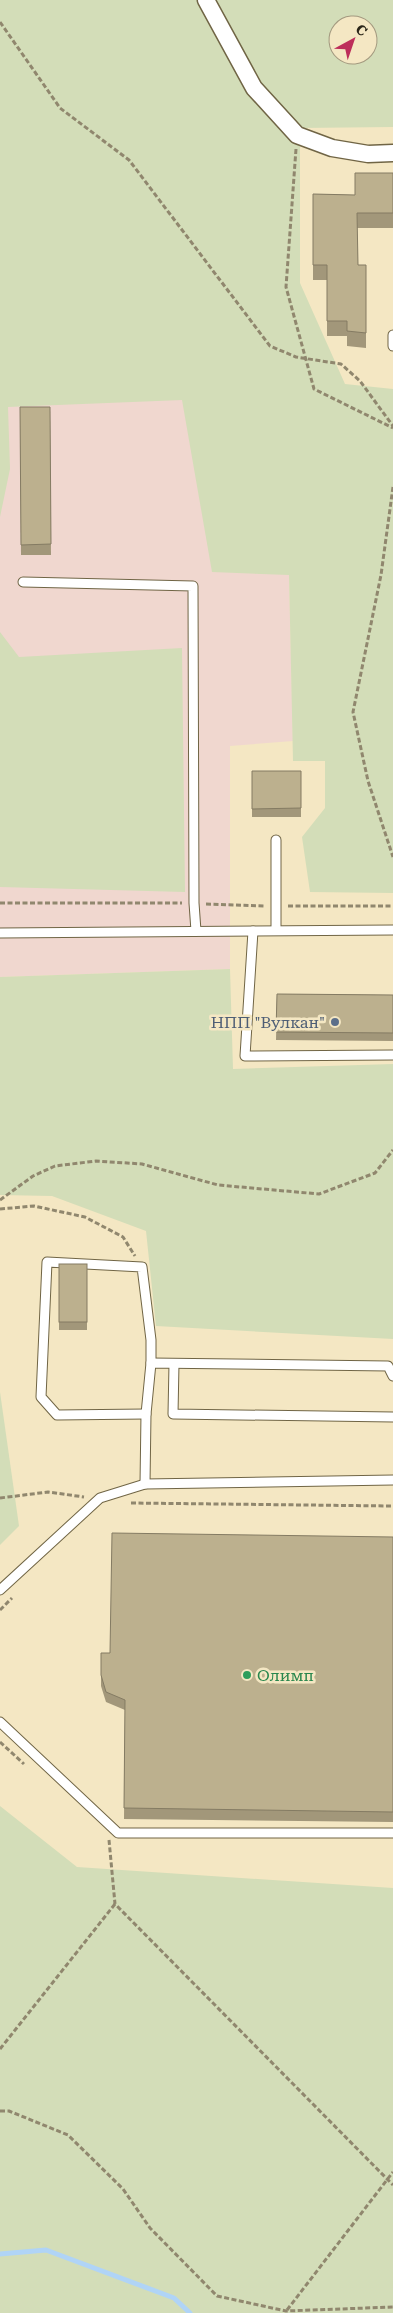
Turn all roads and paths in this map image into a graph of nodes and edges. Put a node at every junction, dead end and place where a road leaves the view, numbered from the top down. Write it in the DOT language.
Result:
graph roads {
  1 [pos="206,0"];
  2 [pos="0,22"];
  3 [pos="297,135"];
  4 [pos="393,154"];
  5 [pos="393,335"];
  6 [pos="393,346"];
  7 [pos="305,358"];
  8 [pos="393,427"];
  9 [pos="393,487"];
  10 [pos="23,582"];
  11 [pos="276,840"];
  12 [pos="393,857"];
  13 [pos="276,930"];
  14 [pos="393,930"];
  15 [pos="253,931"];
  16 [pos="0,932"];
  17 [pos="196,932"];
  18 [pos="393,1055"];
  19 [pos="393,1150"];
  20 [pos="0,1200"];
  21 [pos="0,1209"];
  22 [pos="142,1267"];
  23 [pos="151,1363"];
  24 [pos="174,1364"];
  25 [pos="393,1376"];
  26 [pos="146,1414"];
  27 [pos="393,1417"];
  28 [pos="393,1480"];
  29 [pos="145,1484"];
  30 [pos="0,1498"];
  31 [pos="100,1498"];
  32 [pos="123,1503"];
  33 [pos="393,1506"];
  34 [pos="0,1590"];
  35 [pos="14,1596"];
  36 [pos="0,1610"];
  37 [pos="0,1722"];
  38 [pos="0,1742"];
  39 [pos="29,1768"];
  40 [pos="393,1833"];
  41 [pos="102,1834"];
  42 [pos="115,1904"];
  43 [pos="0,2049"];
  44 [pos="0,2111"];
  45 [pos="393,2172"];
  46 [pos="388,2180"];
  47 [pos="393,2185"];
  48 [pos="393,2307"];
  49 [pos="286,2311"];
  1 -- 3 [label="street"];
  2 -- 7 [label="path"];
  3 -- 4 [label="street"];
  3 -- 7 [label="path"];
  5 -- 6 [label="lane"];
  7 -- 8 [label="path"];
  7 -- 8 [label="path"];
  9 -- 12 [label="path"];
  10 -- 17 [label="lane"];
  11 -- 13 [label="lane"];
  13 -- 14 [label="lane"];
  13 -- 15 [label="lane"];
  15 -- 17 [label="lane"];
  15 -- 18 [label="lane"];
  16 -- 17 [label="lane"];
  19 -- 20 [label="path"];
  21 -- 22 [label="path"];
  22 -- 23 [label="lane"];
  22 -- 26 [label="lane"];
  23 -- 24 [label="lane"];
  23 -- 26 [label="lane"];
  24 -- 25 [label="lane"];
  24 -- 27 [label="lane"];
  26 -- 29 [label="lane"];
  28 -- 29 [label="lane"];
  29 -- 31 [label="lane"];
  30 -- 31 [label="path"];
  31 -- 34 [label="lane"];
  32 -- 33 [label="path"];
  35 -- 36 [label="path"];
  37 -- 40 [label="lane"];
  38 -- 39 [label="path"];
  41 -- 42 [label="path"];
  42 -- 43 [label="path"];
  42 -- 46 [label="path"];
  44 -- 49 [label="path"];
  45 -- 46 [label="path"];
  46 -- 47 [label="path"];
  46 -- 49 [label="path"];
  48 -- 49 [label="path"];
}
